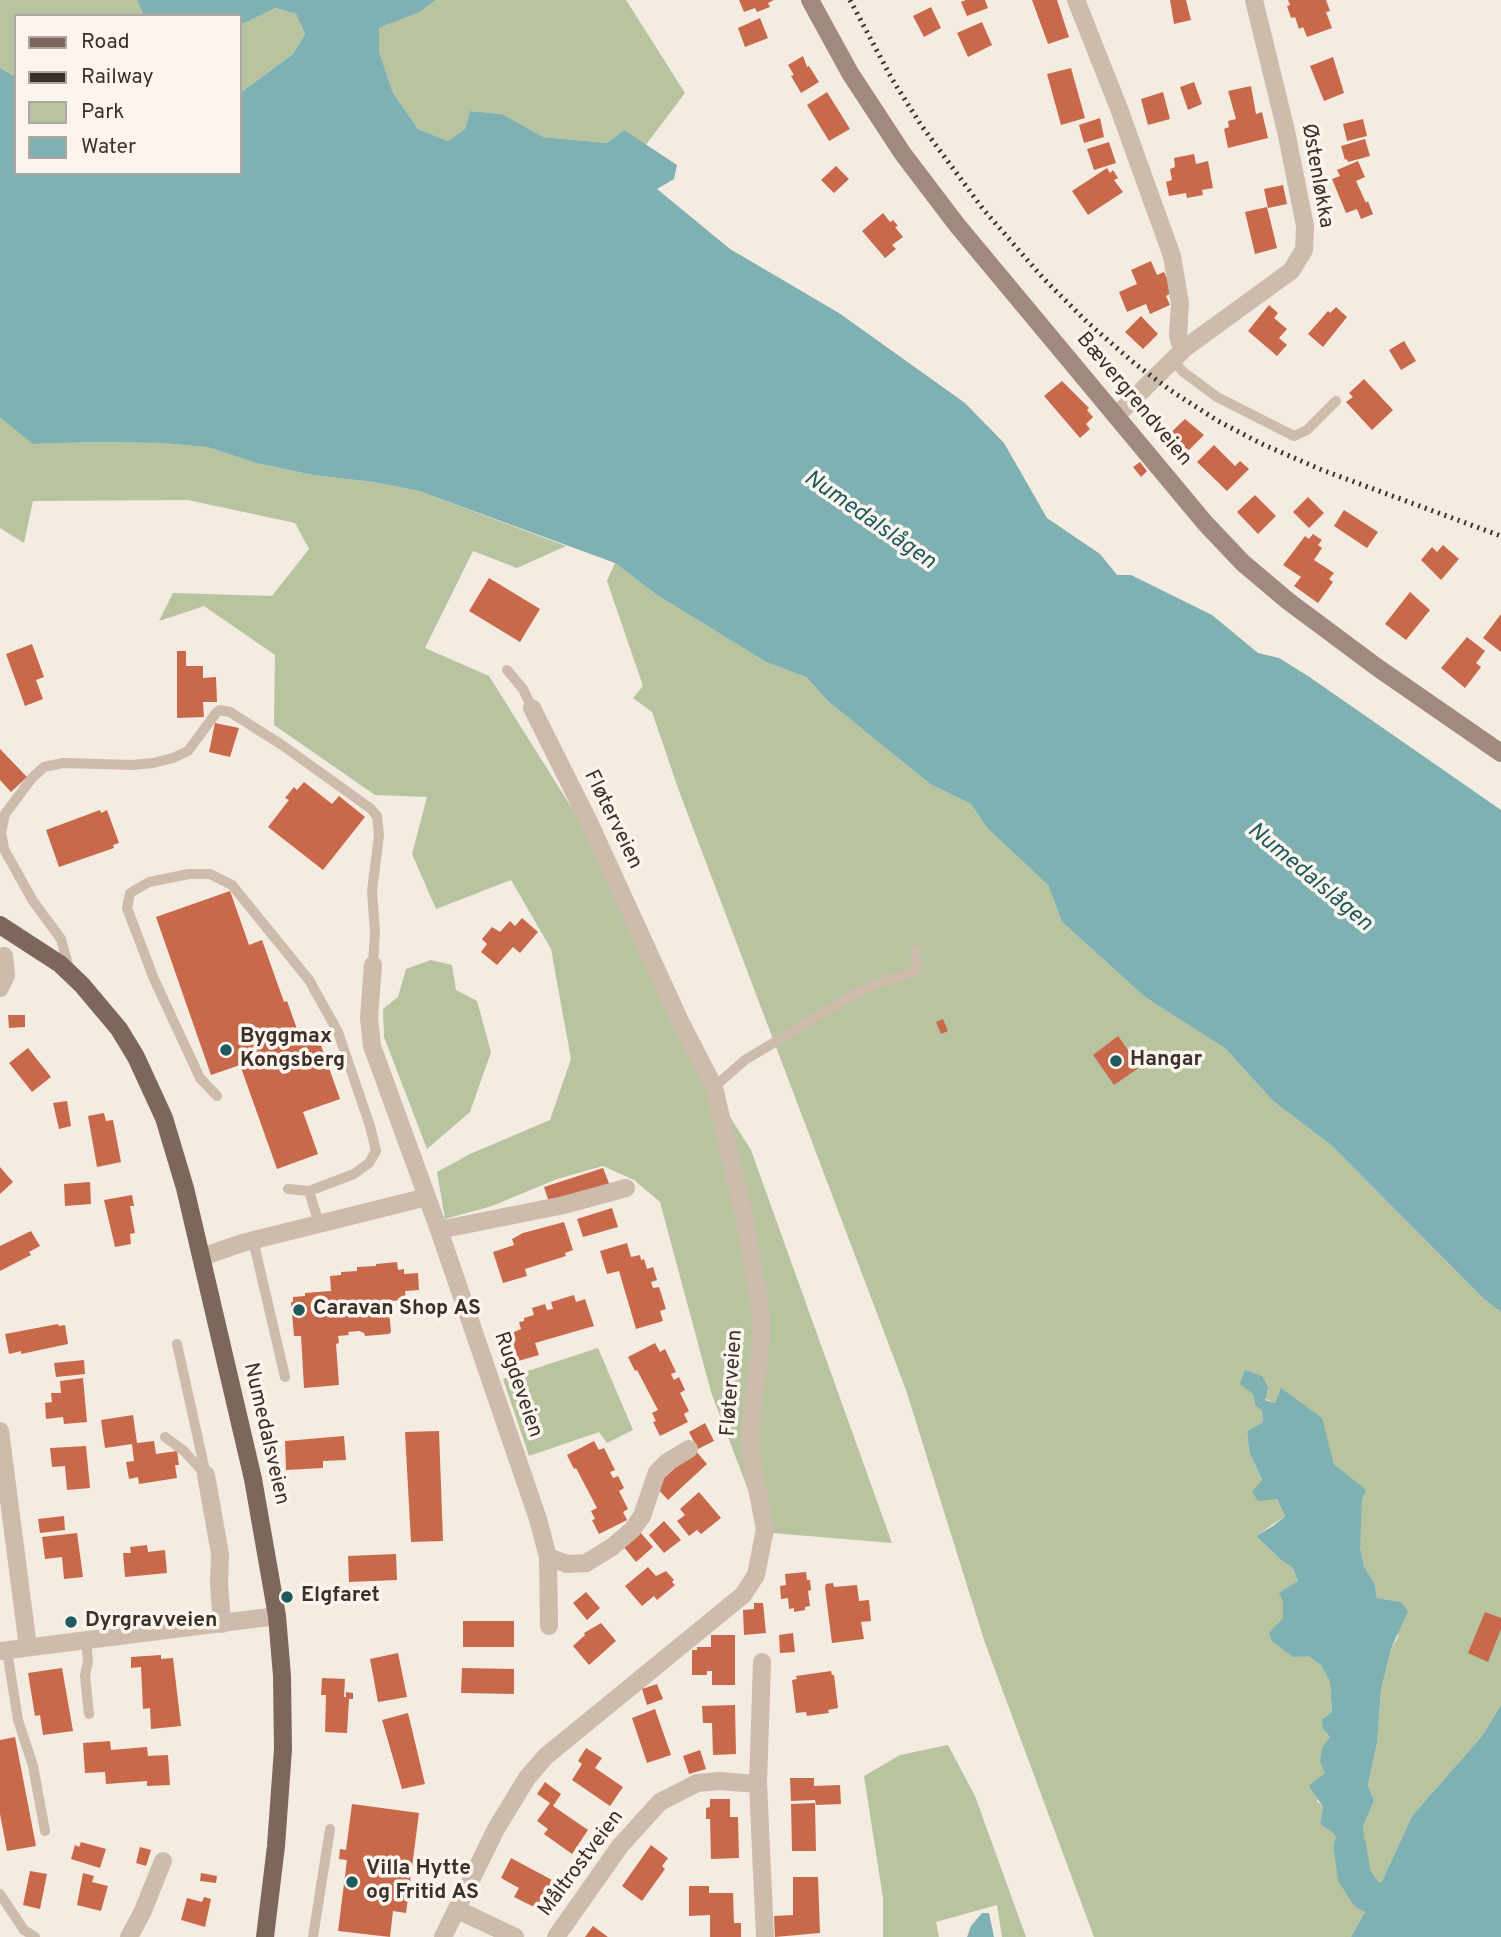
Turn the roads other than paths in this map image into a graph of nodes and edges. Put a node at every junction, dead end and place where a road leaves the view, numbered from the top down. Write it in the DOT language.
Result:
graph roads {
  1 [pos="810,0"];
  2 [pos="1076,0"];
  3 [pos="1255,0"];
  4 [pos="1179,353"];
  5 [pos="1336,401"];
  6 [pos="1118,415"];
  7 [pos="507,670"];
  8 [pos="532,708"];
  9 [pos="1501,753"];
  10 [pos="2,845"];
  11 [pos="0,925"];
  12 [pos="915,950"];
  13 [pos="4,956"];
  14 [pos="373,965"];
  15 [pos="71,974"];
  16 [pos="0,988"];
  17 [pos="714,1087"];
  18 [pos="217,1096"];
  19 [pos="626,1188"];
  20 [pos="289,1189"];
  21 [pos="309,1191"];
  22 [pos="427,1197"];
  23 [pos="319,1224"];
  24 [pos="439,1230"];
  25 [pos="253,1240"];
  26 [pos="202,1257"];
  27 [pos="177,1345"];
  28 [pos="285,1377"];
  29 [pos="0,1431"];
  30 [pos="165,1437"];
  31 [pos="689,1449"];
  32 [pos="206,1475"];
  33 [pos="548,1557"];
  34 [pos="277,1616"];
  35 [pos="222,1624"];
  36 [pos="549,1626"];
  37 [pos="86,1640"];
  38 [pos="28,1647"];
  39 [pos="4,1651"];
  40 [pos="762,1662"];
  41 [pos="89,1714"];
  42 [pos="758,1784"];
  43 [pos="330,1829"];
  44 [pos="45,1831"];
  45 [pos="163,1861"];
  46 [pos="0,1895"];
  47 [pos="458,1910"];
  48 [pos="35,1937"];
  49 [pos="129,1937"];
  50 [pos="265,1937"];
  51 [pos="313,1937"];
  52 [pos="443,1937"];
  53 [pos="515,1937"];
  54 [pos="556,1937"];
  55 [pos="765,1937"];
  1 -- 6 [label="main road, Bævergrendveien"];
  2 -- 4 [label="street"];
  3 -- 4 [label="street, Østenløkka"];
  4 -- 5 [label="lane"];
  4 -- 6 [label="street, Østenløkka"];
  6 -- 9 [label="main road, Bævergrendveien"];
  7 -- 8 [label="lane"];
  8 -- 17 [label="street, Fløterveien"];
  10 -- 14 [label="lane, Numedalsveien"];
  10 -- 15 [label="lane, Numedalsveien"];
  11 -- 15 [label="main road, Numedalsveien"];
  12 -- 17 [label="lane"];
  13 -- 16 [label="street"];
  14 -- 22 [label="street, Rugdeveien"];
  15 -- 26 [label="main road, Numedalsveien"];
  17 -- 47 [label="street, Fløterveien"];
  18 -- 21 [label="lane"];
  19 -- 24 [label="street"];
  20 -- 21 [label="lane"];
  21 -- 23 [label="lane"];
  22 -- 23 [label="street"];
  22 -- 24 [label="street, Rugdeveien"];
  23 -- 25 [label="street"];
  24 -- 33 [label="street, Rugdeveien"];
  25 -- 26 [label="street"];
  25 -- 28 [label="lane"];
  26 -- 34 [label="main road, Numedalsveien"];
  27 -- 32 [label="lane"];
  29 -- 38 [label="street"];
  30 -- 32 [label="lane"];
  31 -- 33 [label="street"];
  32 -- 35 [label="street"];
  33 -- 36 [label="street, Rugdeveien"];
  34 -- 35 [label="street"];
  34 -- 50 [label="main road, Numedalsveien"];
  35 -- 37 [label="street"];
  37 -- 38 [label="street"];
  37 -- 41 [label="lane"];
  38 -- 39 [label="street"];
  39 -- 44 [label="lane"];
  40 -- 42 [label="street"];
  42 -- 54 [label="street, Måltrostveien"];
  42 -- 55 [label="street"];
  43 -- 51 [label="lane"];
  45 -- 49 [label="street"];
  46 -- 48 [label="lane"];
  47 -- 52 [label="street, Fløterveien"];
  47 -- 53 [label="street"];
}
